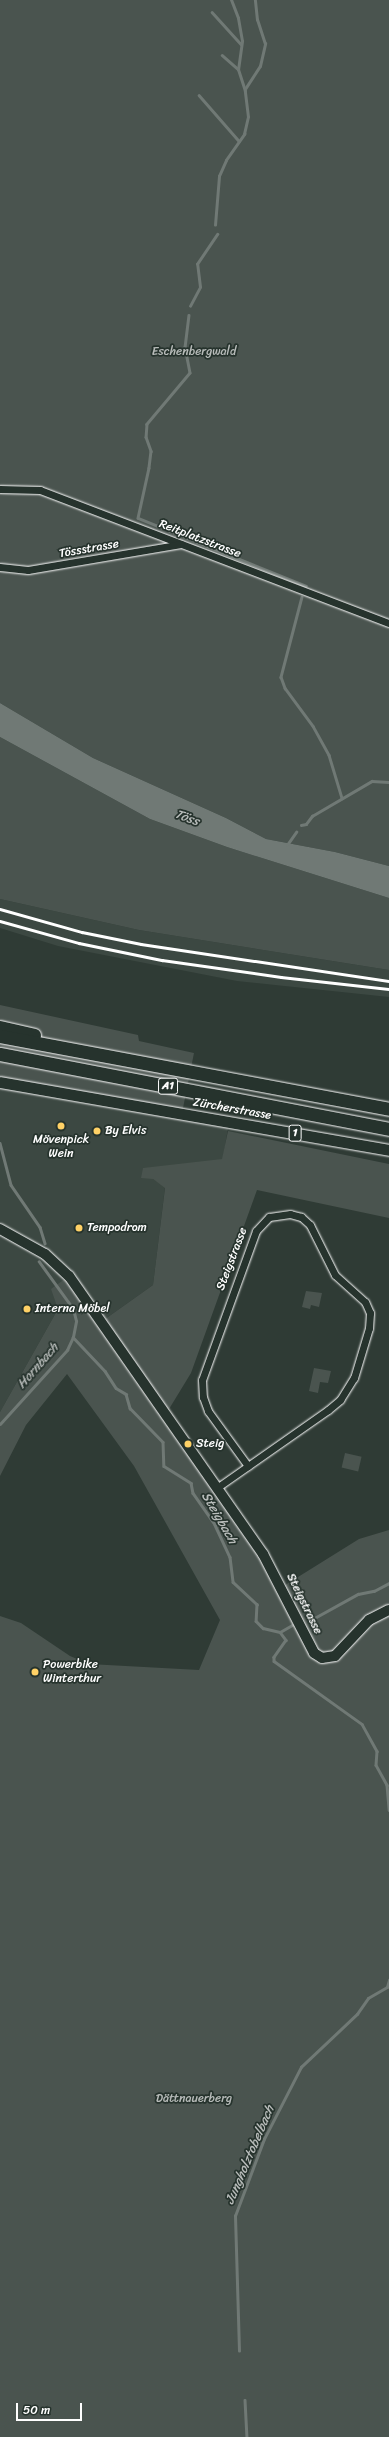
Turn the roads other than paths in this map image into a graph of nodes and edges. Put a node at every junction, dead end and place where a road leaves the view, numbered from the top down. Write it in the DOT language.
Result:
graph roads {
  1 [pos="0,489"];
  2 [pos="181,544"];
  3 [pos="0,567"];
  4 [pos="389,623"];
  5 [pos="0,1026"];
  6 [pos="0,1036"];
  7 [pos="93,1053"];
  8 [pos="0,1054"];
  9 [pos="0,1084"];
  10 [pos="389,1109"];
  11 [pos="389,1129"];
  12 [pos="389,1150"];
  13 [pos="0,1230"];
  14 [pos="248,1466"];
  15 [pos="218,1487"];
  16 [pos="389,1610"];
  1 -- 2 [label="street, Reitplatzstrasse"];
  2 -- 3 [label="street, Tössstrasse"];
  2 -- 4 [label="street, Reitplatzstrasse"];
  5 -- 7 [label="highway, A1"];
  6 -- 7 [label="highway, A1"];
  7 -- 10 [label="highway, A1"];
  8 -- 11 [label="highway, A1"];
  9 -- 12 [label="main road, Zürcherstrasse / 1"];
  13 -- 15 [label="main road, Steigstrasse"];
  14 -- 14 [label="street, Steigstrasse"];
  14 -- 15 [label="street, Steigstrasse"];
  15 -- 16 [label="main road, Steigstrasse"];
}
